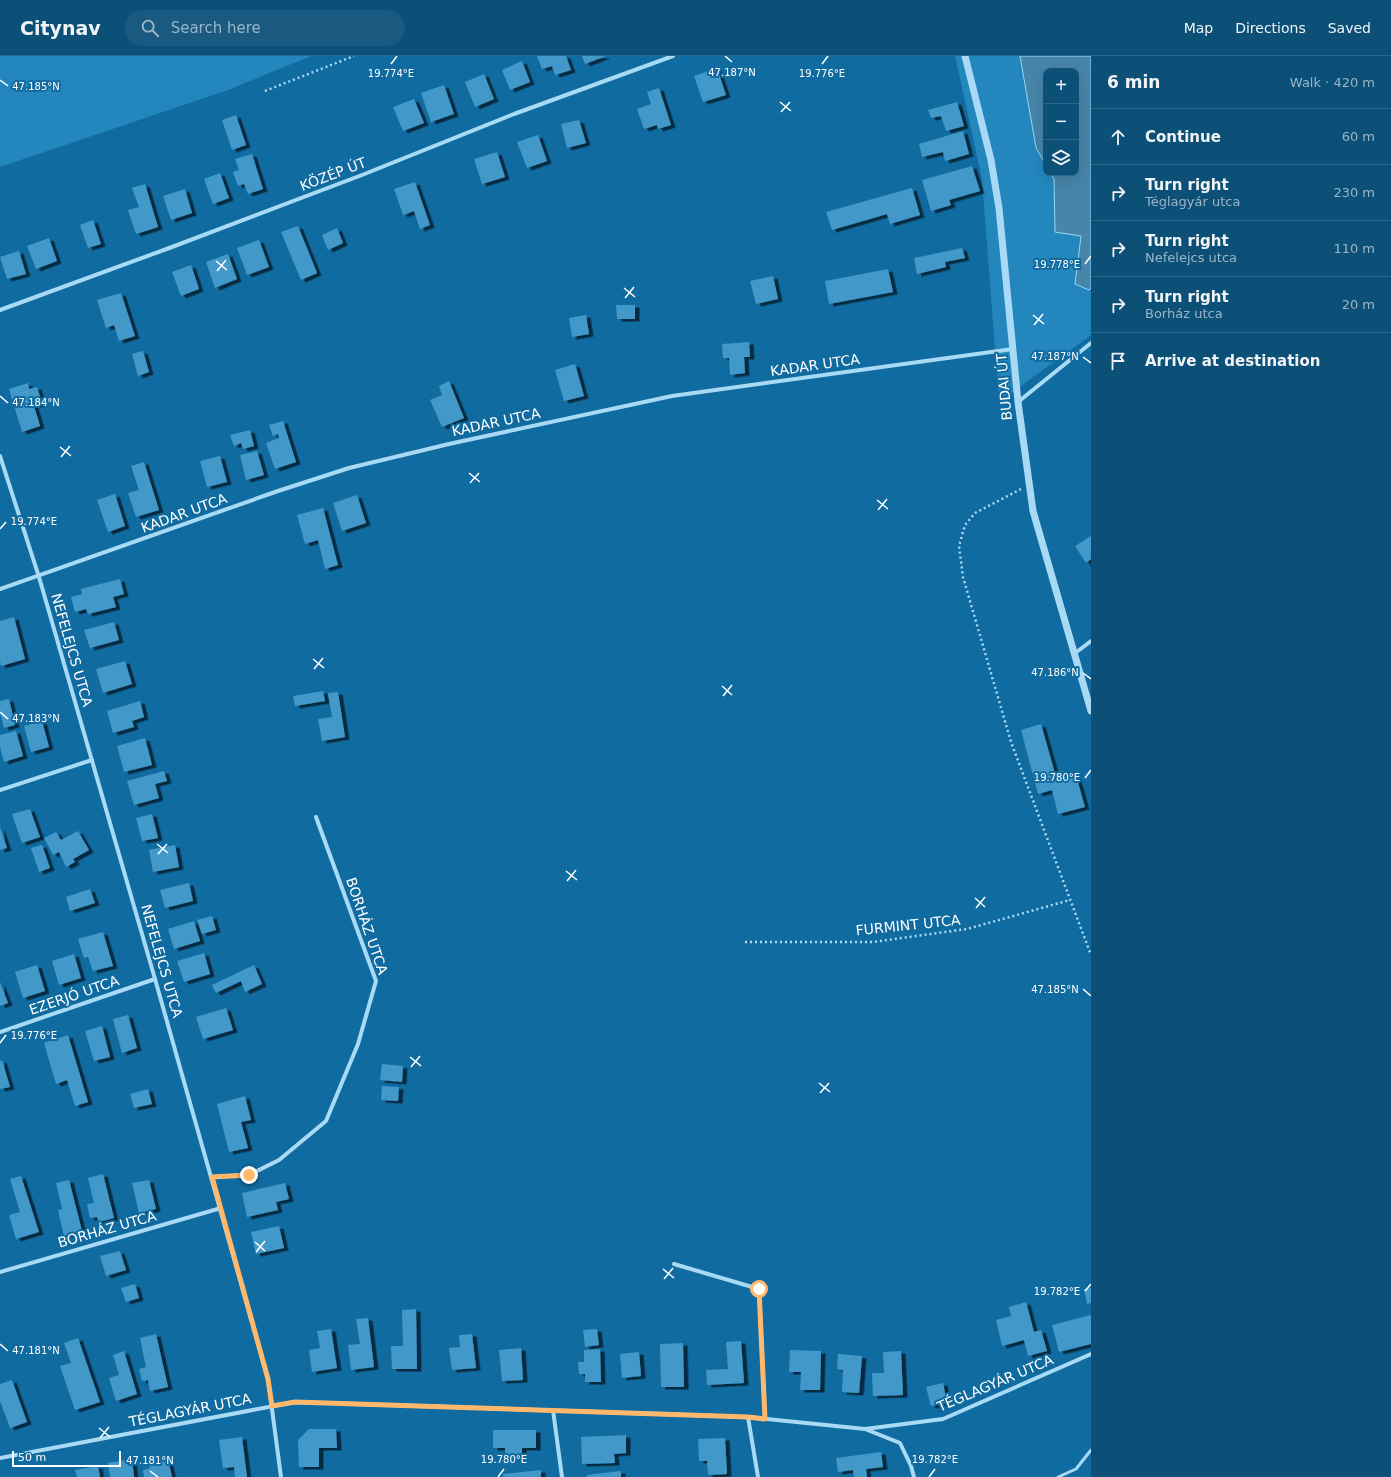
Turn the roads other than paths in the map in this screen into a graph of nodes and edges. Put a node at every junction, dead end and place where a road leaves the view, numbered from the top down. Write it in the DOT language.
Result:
graph roads {
  1 [pos="673,56"];
  2 [pos="965,56"];
  3 [pos="0,310"];
  4 [pos="1091,343"];
  5 [pos="1014,349"];
  6 [pos="1018,402"];
  7 [pos="0,456"];
  8 [pos="39,576"];
  9 [pos="0,589"];
  10 [pos="1091,641"];
  11 [pos="1074,654"];
  12 [pos="1091,711"];
  13 [pos="92,760"];
  14 [pos="0,790"];
  15 [pos="316,818"];
  16 [pos="156,979"];
  17 [pos="0,1032"];
  18 [pos="212,1177"];
  19 [pos="221,1208"];
  20 [pos="674,1264"];
  21 [pos="0,1272"];
  22 [pos="1091,1354"];
  23 [pos="272,1406"];
  24 [pos="553,1410"];
  25 [pos="748,1417"];
  26 [pos="765,1419"];
  27 [pos="865,1429"];
  28 [pos="1091,1450"];
  29 [pos="0,1458"];
  30 [pos="281,1477"];
  31 [pos="562,1477"];
  32 [pos="758,1477"];
  33 [pos="914,1477"];
  34 [pos="1058,1477"];
  1 -- 3 [label="street, KÖZÉP ÚT"];
  2 -- 5 [label="street, BUDAI ÚT"];
  4 -- 6 [label="street"];
  5 -- 6 [label="street, BUDAI ÚT"];
  5 -- 8 [label="street, KADAR UTCA"];
  6 -- 11 [label="street, BUDAI ÚT"];
  7 -- 8 [label="street, NEFELEJCS UTCA"];
  8 -- 9 [label="street, KADAR UTCA"];
  8 -- 13 [label="street, NEFELEJCS UTCA"];
  10 -- 11 [label="street"];
  11 -- 12 [label="street, BUDAI ÚT"];
  13 -- 14 [label="street"];
  13 -- 16 [label="street, NEFELEJCS UTCA"];
  15 -- 18 [label="street, BORHÁZ UTCA"];
  16 -- 17 [label="street, EZERJÓ UTCA"];
  16 -- 18 [label="street, NEFELEJCS UTCA"];
  18 -- 19 [label="street, NEFELEJCS UTCA"];
  19 -- 21 [label="street, BORHÁZ UTCA"];
  19 -- 23 [label="street, NEFELEJCS UTCA"];
  20 -- 26 [label="street"];
  22 -- 27 [label="street, TÉGLAGYÁR UTCA"];
  23 -- 24 [label="street, TÉGLAGYÁR UTCA"];
  23 -- 29 [label="street, TÉGLAGYÁR UTCA"];
  23 -- 30 [label="street, NEFELEJCS UTCA"];
  24 -- 25 [label="street, TÉGLAGYÁR UTCA"];
  24 -- 31 [label="street"];
  25 -- 26 [label="street, TÉGLAGYÁR UTCA"];
  25 -- 32 [label="street"];
  26 -- 27 [label="street, TÉGLAGYÁR UTCA"];
  27 -- 33 [label="street"];
  28 -- 34 [label="lane"];
}
